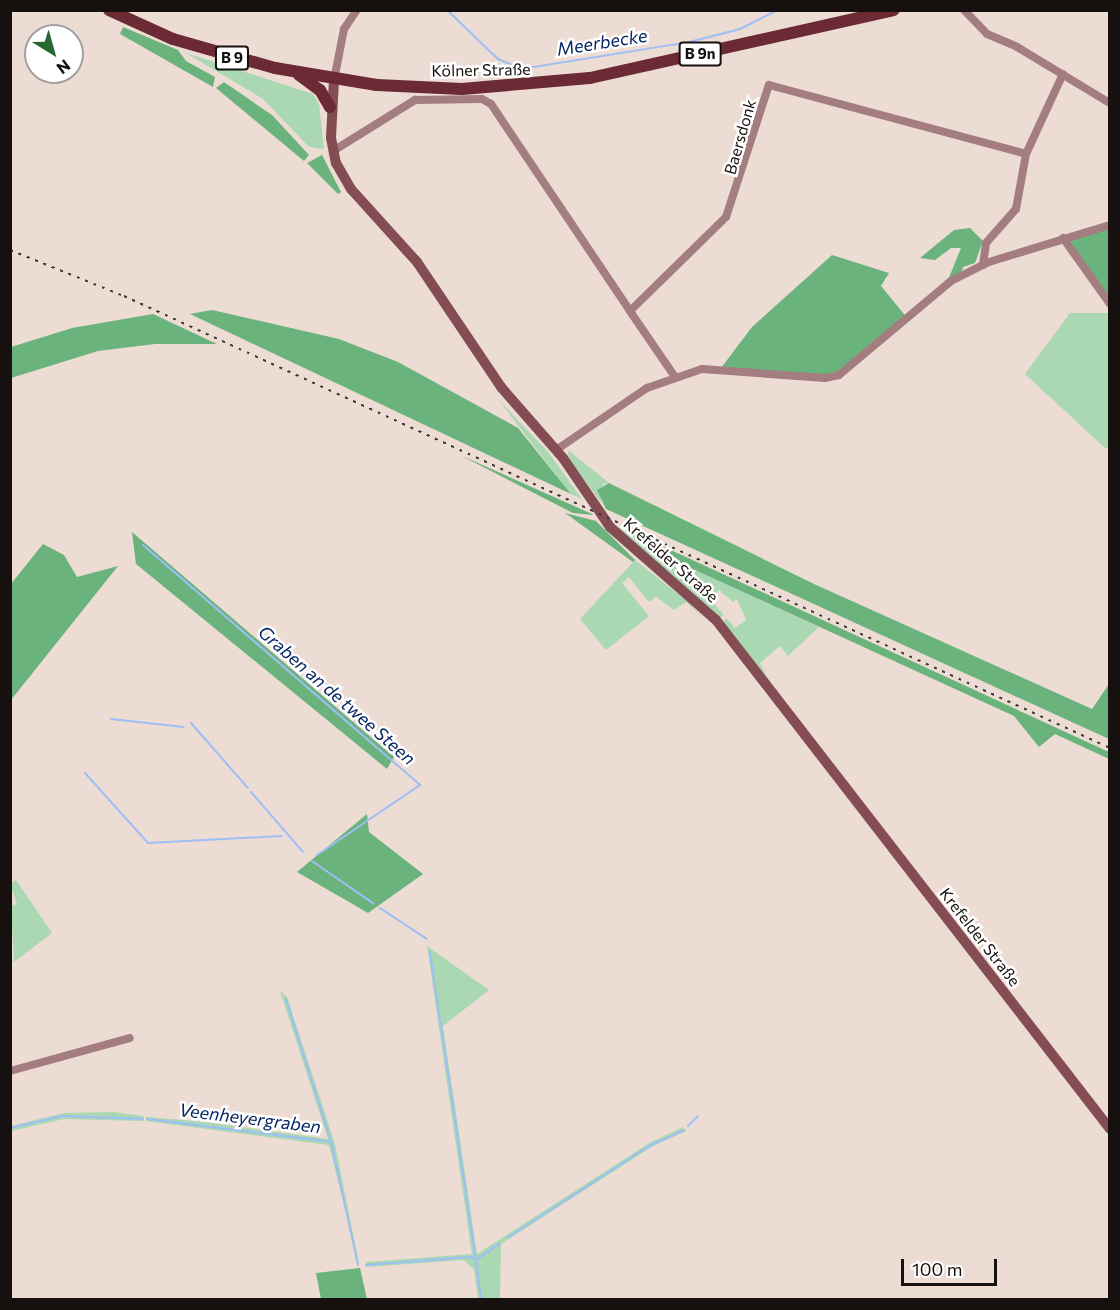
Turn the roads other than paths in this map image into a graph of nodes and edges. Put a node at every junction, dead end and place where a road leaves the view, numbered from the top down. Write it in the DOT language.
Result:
graph roads {
  1 [pos="109,10"];
  2 [pos="357,10"];
  3 [pos="893,10"];
  4 [pos="964,10"];
  5 [pos="293,72"];
  6 [pos="1063,75"];
  7 [pos="334,80"];
  8 [pos="1110,103"];
  9 [pos="330,107"];
  10 [pos="333,151"];
  11 [pos="1026,154"];
  12 [pos="1110,225"];
  13 [pos="1063,238"];
  14 [pos="983,265"];
  15 [pos="1110,304"];
  16 [pos="630,311"];
  17 [pos="675,377"];
  18 [pos="556,450"];
  19 [pos="130,1038"];
  20 [pos="10,1071"];
  21 [pos="1110,1129"];
  1 -- 5 [label="main road, Kölner Straße / B 9"];
  2 -- 7 [label="street"];
  3 -- 7 [label="main road, Kölner Straße / B 9n"];
  4 -- 6 [label="street"];
  5 -- 7 [label="main road, Kölner Straße / B 9"];
  5 -- 9 [label="main road"];
  6 -- 8 [label="street"];
  6 -- 11 [label="street"];
  7 -- 9 [label="main road, Krefelder Straße"];
  9 -- 10 [label="main road, Krefelder Straße"];
  10 -- 16 [label="street"];
  10 -- 18 [label="main road, Krefelder Straße"];
  11 -- 14 [label="street"];
  11 -- 16 [label="street, Baersdonk"];
  12 -- 13 [label="street"];
  13 -- 14 [label="street"];
  13 -- 15 [label="street"];
  14 -- 17 [label="street"];
  16 -- 17 [label="street"];
  17 -- 18 [label="street"];
  18 -- 21 [label="main road, Krefelder Straße"];
  19 -- 20 [label="street"];
}
